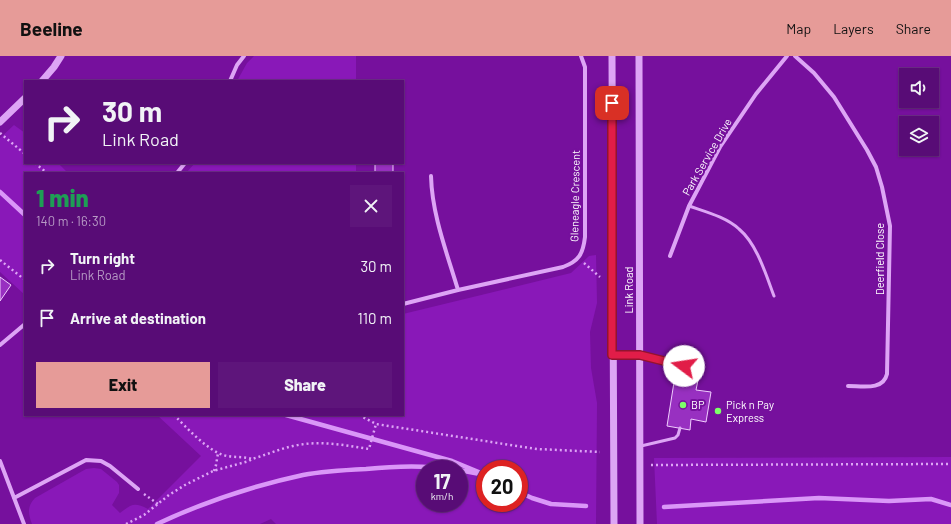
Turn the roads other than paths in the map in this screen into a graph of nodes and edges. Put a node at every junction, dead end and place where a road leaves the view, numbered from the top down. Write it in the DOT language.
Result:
graph roads {
  1 [pos="62,56"];
  2 [pos="244,56"];
  3 [pos="581,56"];
  4 [pos="612,56"];
  5 [pos="639,56"];
  6 [pos="787,56"];
  7 [pos="795,56"];
  8 [pos="43,80"];
  9 [pos="230,80"];
  10 [pos="24,99"];
  11 [pos="0,122"];
  12 [pos="184,164"];
  13 [pos="178,172"];
  14 [pos="432,176"];
  15 [pos="689,206"];
  16 [pos="670,256"];
  17 [pos="458,290"];
  18 [pos="774,296"];
  19 [pos="404,304"];
  20 [pos="24,325"];
  21 [pos="0,344"];
  22 [pos="612,355"];
  23 [pos="640,355"];
  24 [pos="688,378"];
  25 [pos="848,386"];
  26 [pos="680,428"];
  27 [pos="640,446"];
  28 [pos="0,461"];
  29 [pos="138,489"];
  30 [pos="14,498"];
  31 [pos="24,524"];
  32 [pos="614,524"];
  33 [pos="640,524"];
  1 -- 8 [label="street"];
  2 -- 9 [label="street"];
  3 -- 17 [label="street, Gleneagle Crescent"];
  4 -- 22 [label="street, Link Road"];
  5 -- 23 [label="street, Link Road"];
  6 -- 15 [label="street, Park Service Drive"];
  7 -- 25 [label="street, Deerfield Close"];
  10 -- 11 [label="street"];
  12 -- 13 [label="street"];
  14 -- 17 [label="street"];
  15 -- 16 [label="street, Park Service Drive"];
  15 -- 18 [label="lane"];
  17 -- 19 [label="street, Gleneagle Crescent"];
  20 -- 21 [label="street"];
  22 -- 23 [label="lane"];
  22 -- 32 [label="street, Link Road"];
  23 -- 24 [label="lane"];
  23 -- 27 [label="street, Link Road"];
  26 -- 27 [label="lane"];
  27 -- 33 [label="street, Link Road"];
  28 -- 30 [label="street"];
  29 -- 30 [label="street"];
  30 -- 31 [label="street"];
}
